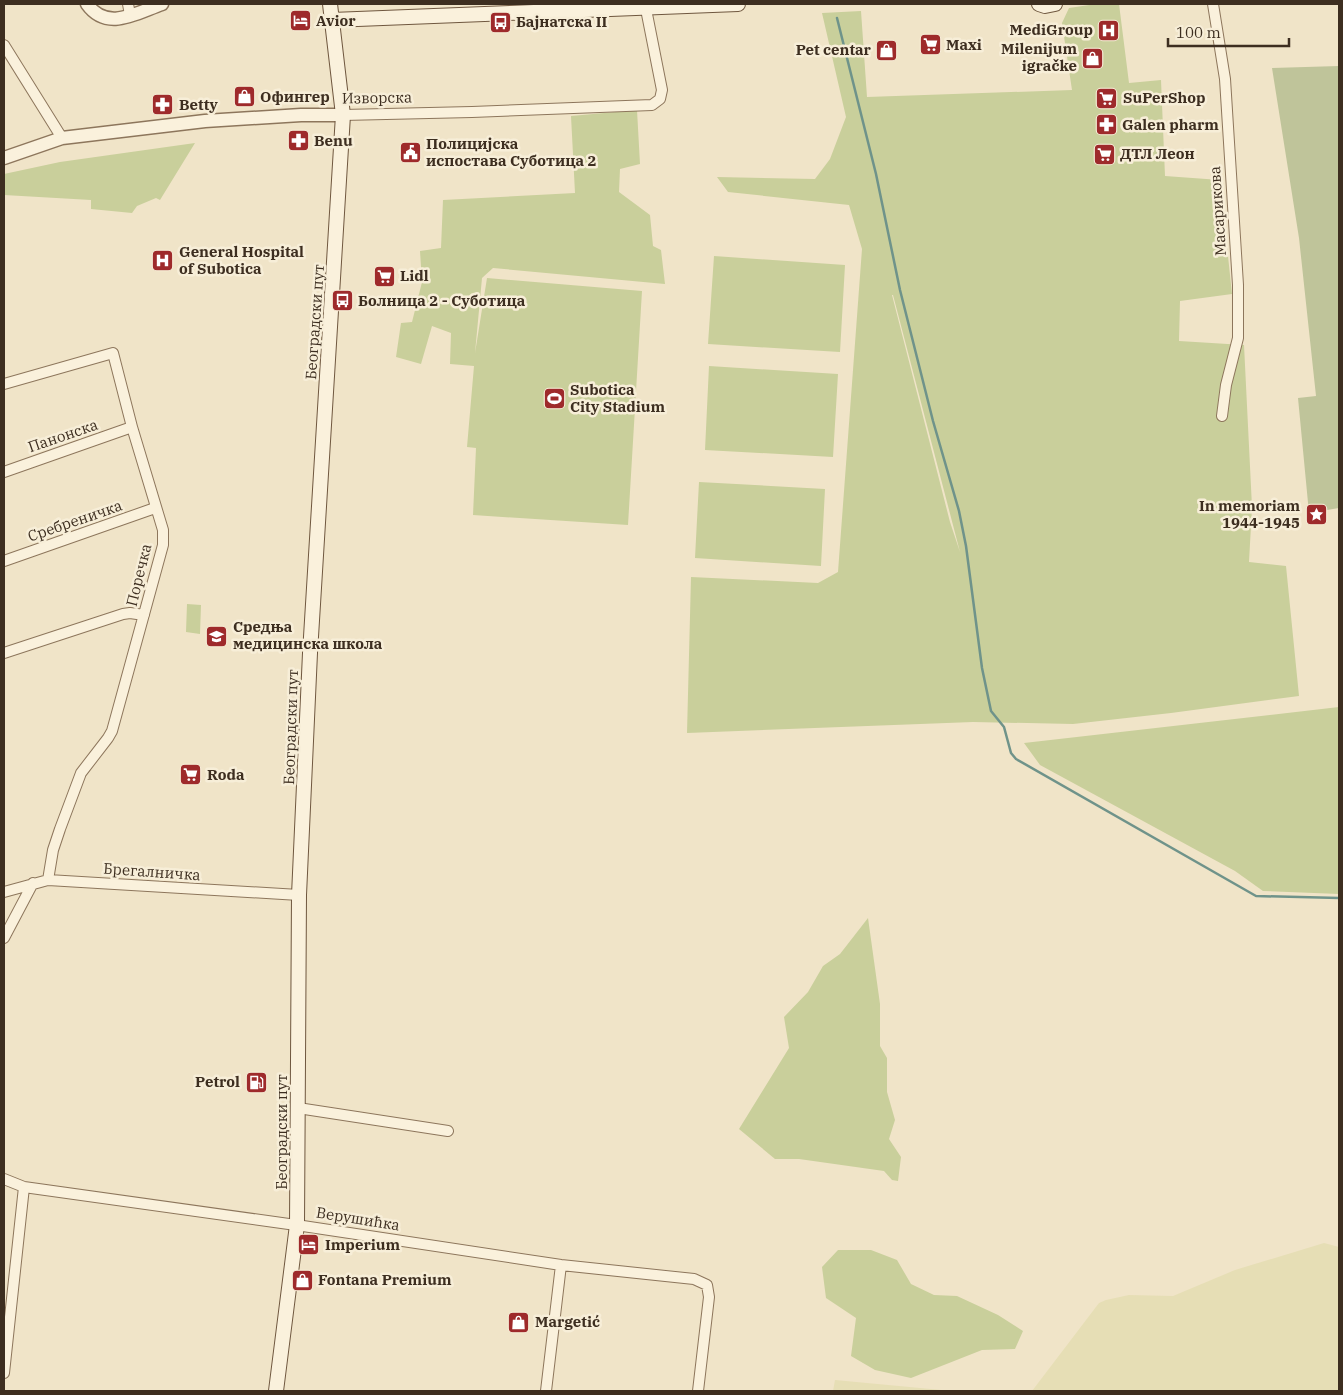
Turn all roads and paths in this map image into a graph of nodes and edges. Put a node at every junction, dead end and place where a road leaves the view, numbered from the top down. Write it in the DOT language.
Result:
graph roads {
  1 [pos="87,4"];
  2 [pos="162,4"];
  3 [pos="330,4"];
  4 [pos="738,4"];
  5 [pos="1039,4"];
  6 [pos="1055,4"];
  7 [pos="1213,4"];
  8 [pos="645,6"];
  9 [pos="129,9"];
  10 [pos="493,9"];
  11 [pos="332,20"];
  12 [pos="4,45"];
  13 [pos="343,115"];
  14 [pos="62,138"];
  15 [pos="4,158"];
  16 [pos="4,384"];
  17 [pos="1222,416"];
  18 [pos="132,427"];
  19 [pos="4,472"];
  20 [pos="156,508"];
  21 [pos="4,561"];
  22 [pos="144,615"];
  23 [pos="4,653"];
  24 [pos="48,880"];
  25 [pos="33,883"];
  26 [pos="4,892"];
  27 [pos="300,895"];
  28 [pos="4,938"];
  29 [pos="298,1108"];
  30 [pos="448,1130"];
  31 [pos="4,1179"];
  32 [pos="24,1187"];
  33 [pos="297,1225"];
  34 [pos="561,1265"];
  35 [pos="4,1373"];
  36 [pos="276,1391"];
  37 [pos="546,1391"];
  38 [pos="698,1391"];
  1 -- 9 [label="street"];
  2 -- 9 [label="street"];
  3 -- 11 [label="main road, Београдски пут"];
  4 -- 8 [label="main road"];
  5 -- 6 [label="main road"];
  7 -- 17 [label="street, Масарикова"];
  8 -- 10 [label="main road"];
  8 -- 13 [label="street, Изворска"];
  10 -- 11 [label="main road"];
  11 -- 13 [label="main road, Београдски пут"];
  12 -- 14 [label="street"];
  13 -- 14 [label="street, Изворска"];
  13 -- 27 [label="main road, Београдски пут"];
  14 -- 15 [label="street, Изворска"];
  16 -- 18 [label="street, Поречка"];
  18 -- 19 [label="street, Панонска"];
  18 -- 20 [label="street, Поречка"];
  20 -- 21 [label="street, Сребреничка"];
  20 -- 22 [label="street, Поречка"];
  22 -- 23 [label="street"];
  22 -- 24 [label="street, Поречка"];
  24 -- 25 [label="street, Брегалничка"];
  24 -- 27 [label="street, Брегалничка"];
  25 -- 26 [label="street, Брегалничка"];
  25 -- 28 [label="street"];
  27 -- 29 [label="main road, Београдски пут"];
  29 -- 30 [label="street"];
  29 -- 33 [label="main road, Београдски пут"];
  31 -- 32 [label="street, Верушићка"];
  32 -- 33 [label="street, Верушићка"];
  32 -- 35 [label="street"];
  33 -- 34 [label="street, Верушићка"];
  33 -- 36 [label="main road, Београдски пут"];
  34 -- 37 [label="street"];
  34 -- 38 [label="street, Верушићка"];
}
